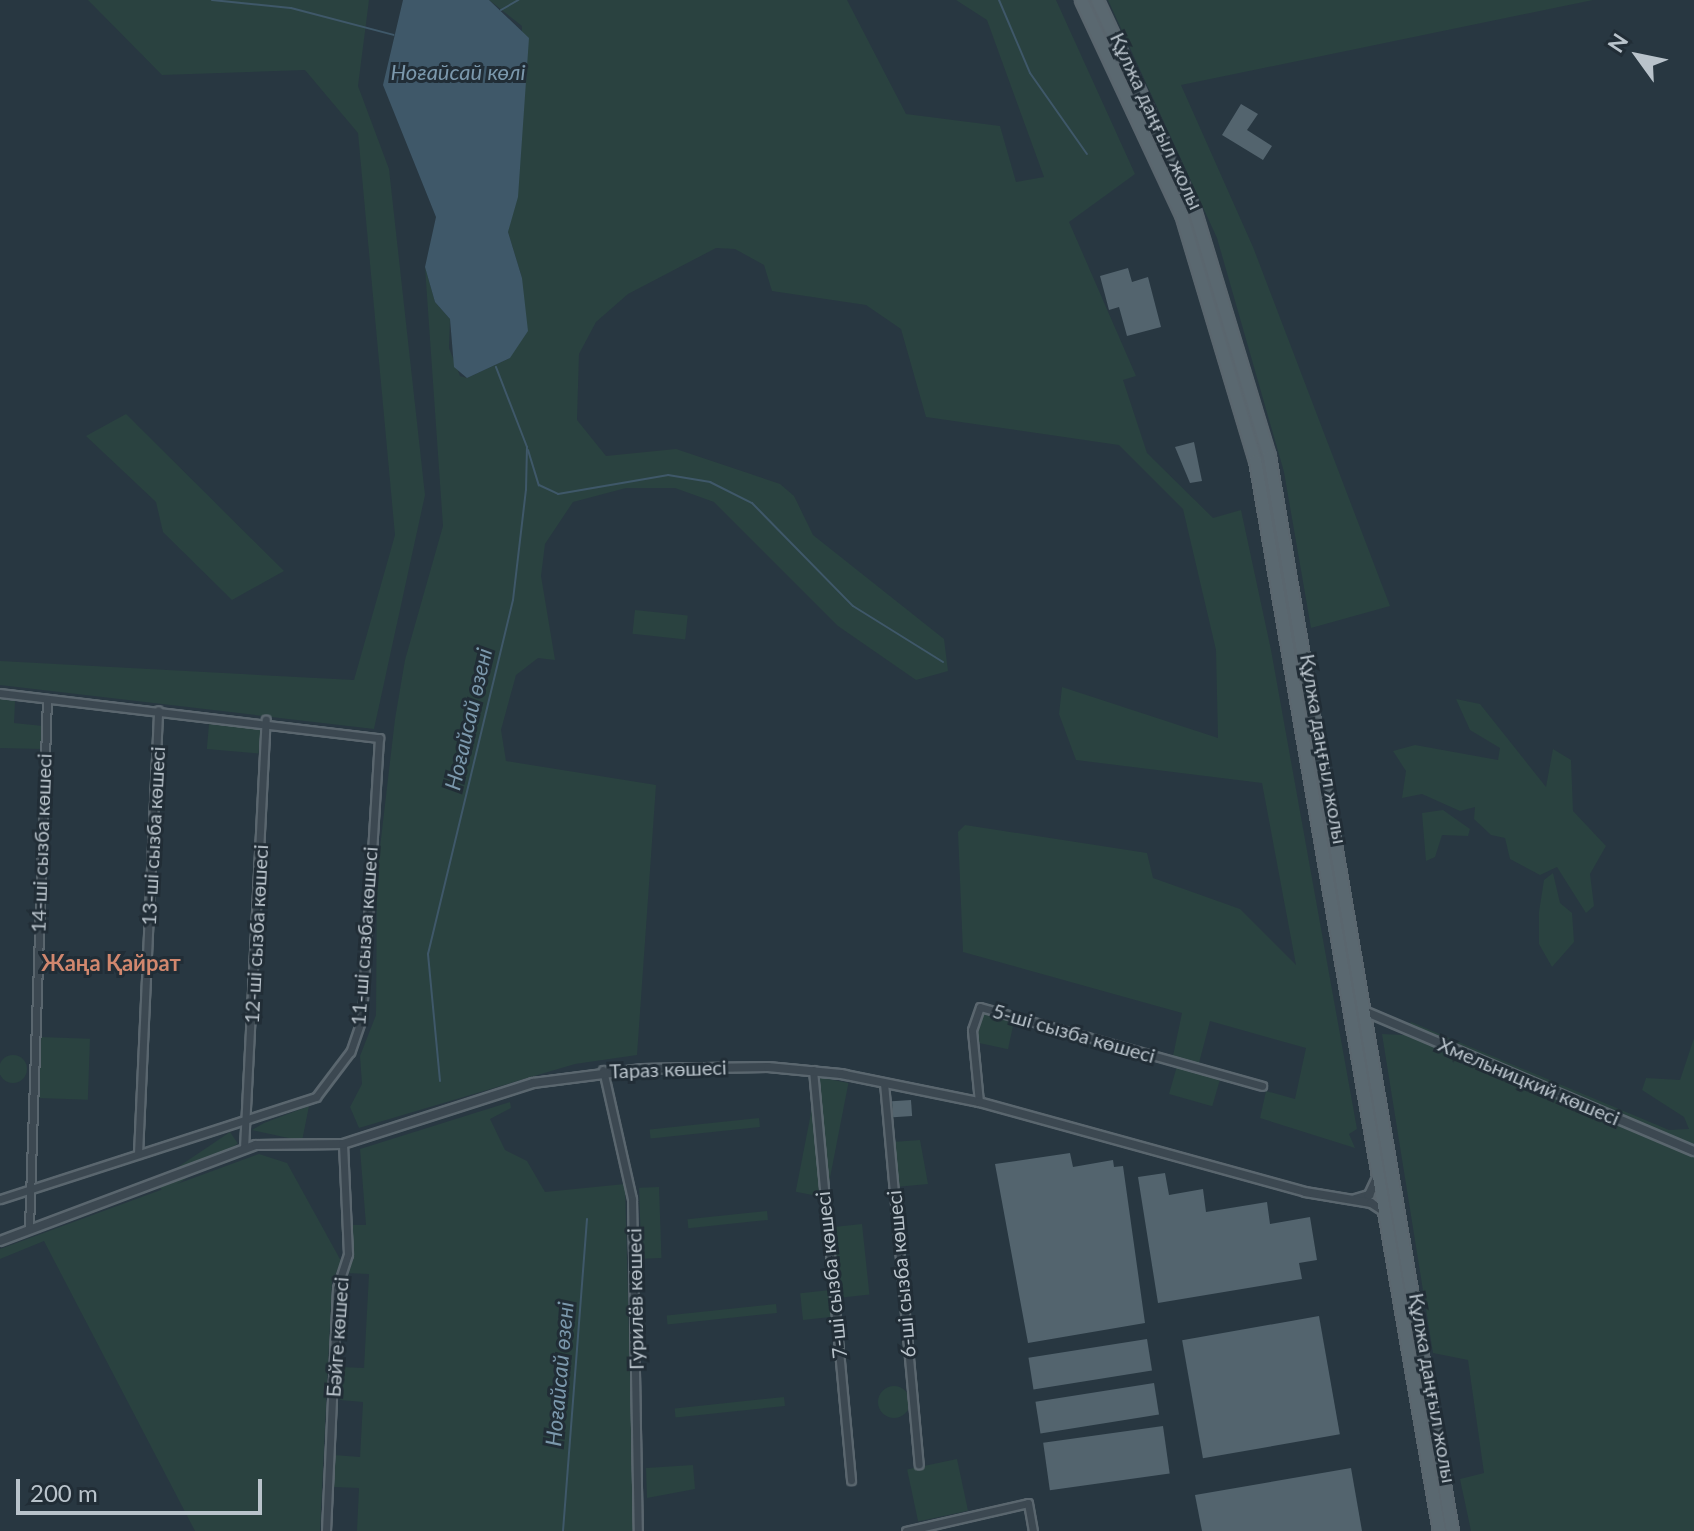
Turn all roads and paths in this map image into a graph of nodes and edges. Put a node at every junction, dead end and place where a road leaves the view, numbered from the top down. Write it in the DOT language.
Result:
graph roads {
  1 [pos="1081,0"];
  2 [pos="1097,0"];
  3 [pos="0,693"];
  4 [pos="47,699"];
  5 [pos="158,710"];
  6 [pos="266,720"];
  7 [pos="1364,1011"];
  8 [pos="603,1070"];
  9 [pos="813,1070"];
  10 [pos="884,1083"];
  11 [pos="1262,1086"];
  12 [pos="979,1102"];
  13 [pos="248,1123"];
  14 [pos="343,1144"];
  15 [pos="244,1148"];
  16 [pos="1694,1151"];
  17 [pos="138,1154"];
  18 [pos="1378,1168"];
  19 [pos="27,1187"];
  20 [pos="0,1199"];
  21 [pos="1350,1200"];
  22 [pos="1385,1213"];
  23 [pos="29,1227"];
  24 [pos="0,1241"];
  25 [pos="919,1464"];
  26 [pos="851,1480"];
  27 [pos="326,1531"];
  28 [pos="638,1531"];
  29 [pos="906,1531"];
  30 [pos="1033,1531"];
  31 [pos="1439,1531"];
  32 [pos="1452,1531"];
  1 -- 18 [label="main road, Құлжа даңғыл жолы"];
  2 -- 7 [label="main road, Құлжа даңғыл жолы"];
  3 -- 4 [label="street"];
  4 -- 5 [label="street"];
  4 -- 19 [label="street, 14-ші сызба көшесі"];
  5 -- 6 [label="street"];
  5 -- 17 [label="street, 13-ші сызба көшесі"];
  6 -- 13 [label="street, 12-ші сызба көшесі"];
  6 -- 13 [label="street, 11-ші сызба көшесі"];
  7 -- 16 [label="street, Хмельницкий көшесі"];
  7 -- 32 [label="main road, Құлжа даңғыл жолы"];
  8 -- 9 [label="street, Тараз көшесі"];
  8 -- 14 [label="street, Тараз көшесі"];
  8 -- 28 [label="street, Гурилёв көшесі"];
  9 -- 10 [label="street, Тараз көшесі"];
  9 -- 26 [label="street, 7-ші сызба көшесі"];
  10 -- 12 [label="street, Тараз көшесі"];
  10 -- 25 [label="street, 6-ші сызба көшесі"];
  11 -- 12 [label="street, 5-ші сызба көшесі"];
  12 -- 21 [label="street, Тараз көшесі"];
  13 -- 15 [label="street, 12-ші сызба көшесі"];
  13 -- 17 [label="street, 11-ші сызба көшесі"];
  14 -- 15 [label="street, Тараз көшесі"];
  14 -- 27 [label="street, Бәйге көшесі"];
  15 -- 23 [label="street, Тараз көшесі"];
  17 -- 19 [label="street, 11-ші сызба көшесі"];
  18 -- 21 [label="street"];
  18 -- 22 [label="main road, Құлжа даңғыл жолы"];
  19 -- 20 [label="street, 11-ші сызба көшесі"];
  19 -- 23 [label="street, 14-ші сызба көшесі"];
  21 -- 22 [label="street, Тараз көшесі"];
  22 -- 31 [label="main road, Құлжа даңғыл жолы"];
  23 -- 24 [label="street, Тараз көшесі"];
  29 -- 30 [label="street"];
}
